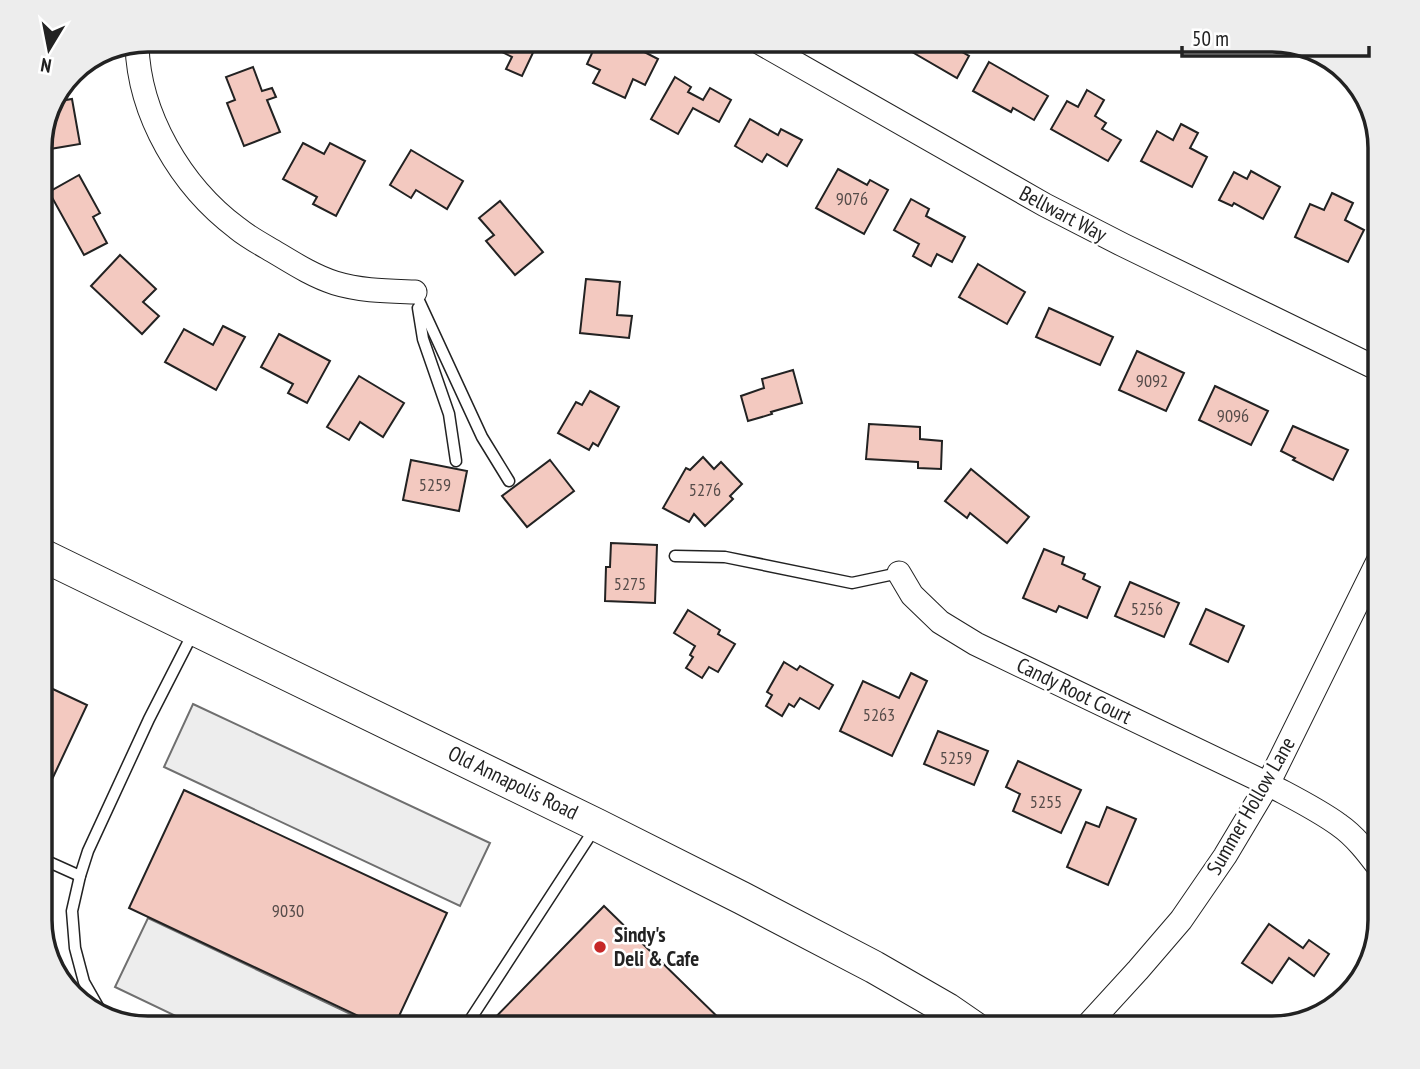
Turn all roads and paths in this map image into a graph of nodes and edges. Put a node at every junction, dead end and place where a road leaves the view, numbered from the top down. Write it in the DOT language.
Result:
graph roads {
  1 [pos="776,52"];
  2 [pos="137,53"];
  3 [pos="415,292"];
  4 [pos="1368,363"];
  5 [pos="456,461"];
  6 [pos="509,481"];
  7 [pos="675,556"];
  8 [pos="53,560"];
  9 [pos="899,573"];
  10 [pos="1368,581"];
  11 [pos="196,628"];
  12 [pos="1268,784"];
  13 [pos="597,825"];
  14 [pos="1368,852"];
  15 [pos="53,864"];
  16 [pos="80,876"];
  17 [pos="92,998"];
  18 [pos="473,1016"];
  19 [pos="957,1016"];
  20 [pos="1096,1016"];
  1 -- 4 [label="street, Bellwart Way"];
  2 -- 3 [label="street"];
  3 -- 5 [label="lane"];
  3 -- 6 [label="lane"];
  7 -- 9 [label="lane"];
  8 -- 11 [label="main road, Old Annapolis Road"];
  9 -- 12 [label="street, Candy Root Court"];
  10 -- 12 [label="street, Summer Hollow Lane"];
  11 -- 13 [label="main road, Old Annapolis Road"];
  11 -- 16 [label="lane"];
  12 -- 14 [label="street, Candy Root Court"];
  12 -- 20 [label="street, Summer Hollow Lane"];
  13 -- 18 [label="lane"];
  13 -- 19 [label="main road, Old Annapolis Road"];
  15 -- 16 [label="lane"];
  16 -- 17 [label="lane"];
}
